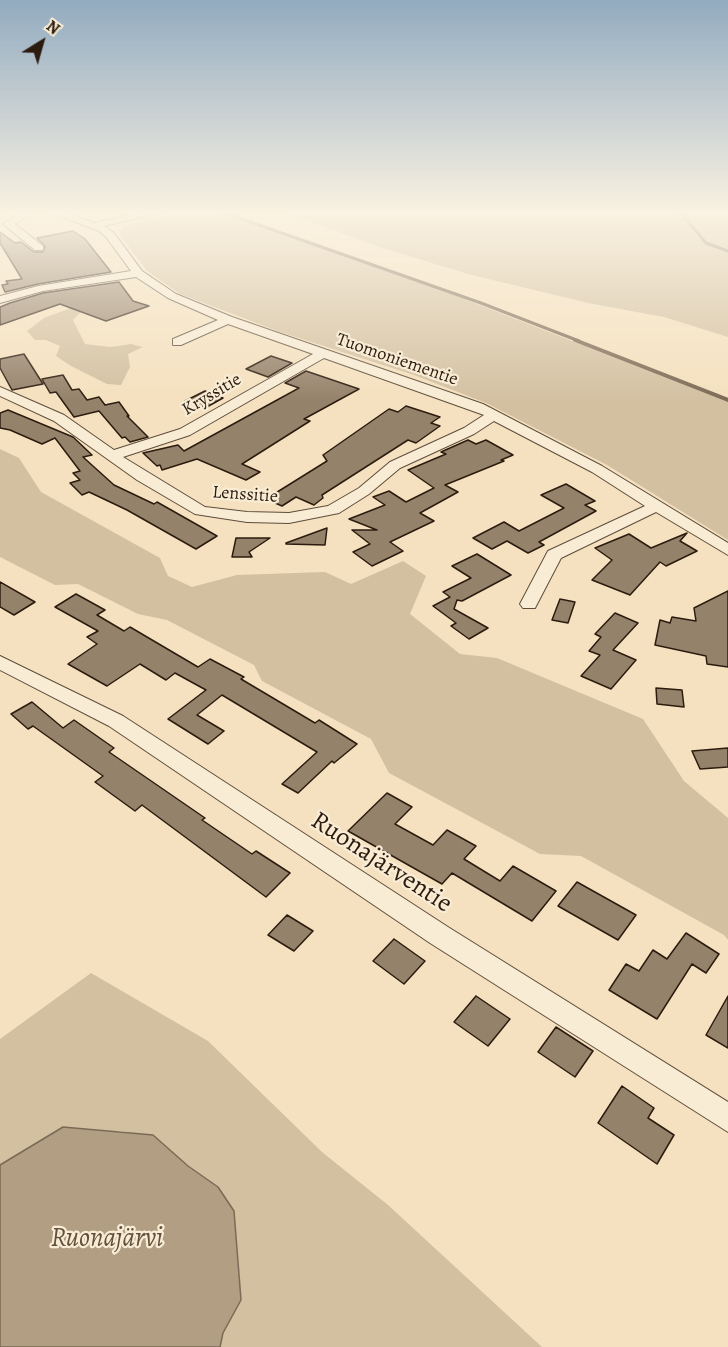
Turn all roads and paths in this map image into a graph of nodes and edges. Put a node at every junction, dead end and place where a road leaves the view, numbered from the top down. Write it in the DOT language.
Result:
graph roads {
  1 [pos="120,276"];
  2 [pos="142,276"];
  3 [pos="0,300"];
  4 [pos="228,320"];
  5 [pos="177,342"];
  6 [pos="323,353"];
  7 [pos="0,392"];
  8 [pos="494,415"];
  9 [pos="114,455"];
  10 [pos="657,506"];
  11 [pos="728,550"];
  12 [pos="529,604"];
  13 [pos="0,662"];
  14 [pos="728,1118"];
  1 -- 3 [label="street"];
  2 -- 4 [label="street, Tuomoniementie"];
  4 -- 5 [label="street"];
  4 -- 6 [label="street, Tuomoniementie"];
  6 -- 8 [label="street, Tuomoniementie"];
  6 -- 9 [label="street, Kryssitie"];
  7 -- 9 [label="street, Lenssitie"];
  8 -- 9 [label="street, Lenssitie"];
  8 -- 10 [label="street, Tuomoniementie"];
  10 -- 11 [label="street, Tuomoniementie"];
  10 -- 12 [label="street"];
  13 -- 14 [label="street, Ruonajärventie"];
}
